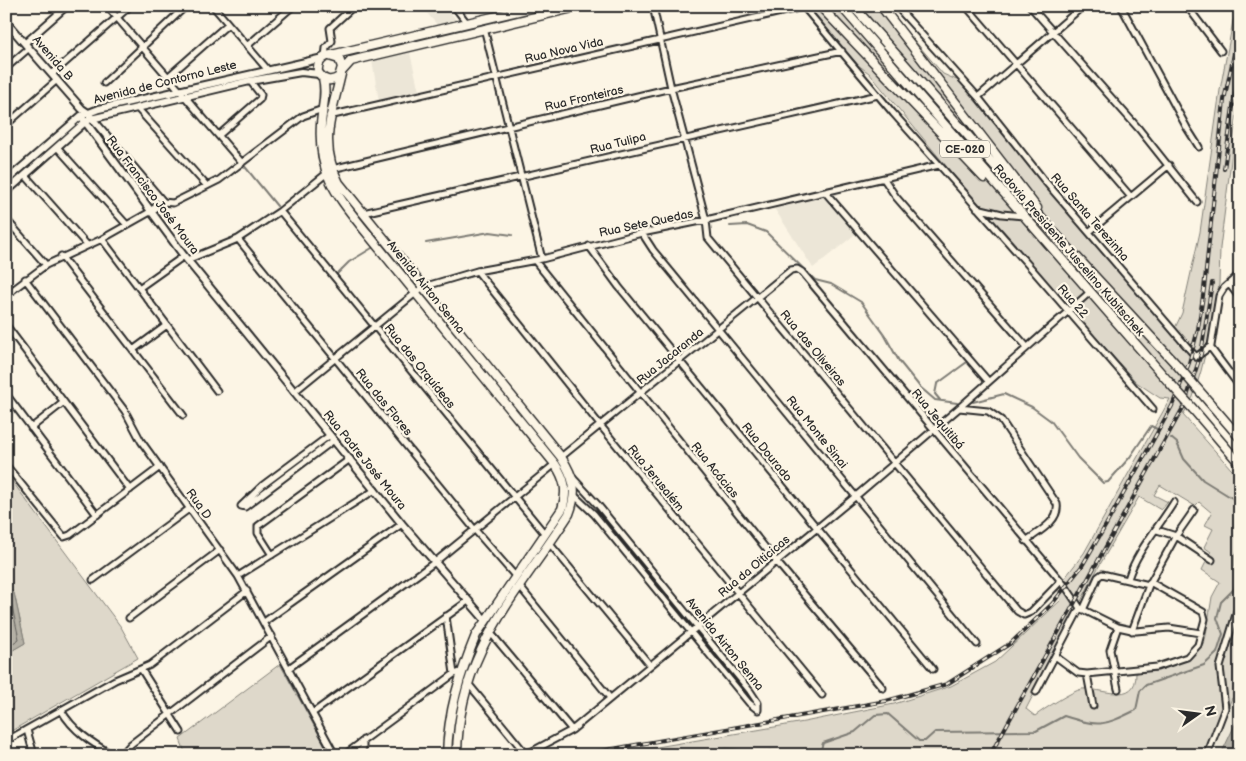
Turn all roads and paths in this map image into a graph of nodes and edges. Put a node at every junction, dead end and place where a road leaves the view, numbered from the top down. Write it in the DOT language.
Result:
graph roads {
  1 [pos="67,6"];
  2 [pos="107,6"];
  3 [pos="130,6"];
  4 [pos="186,6"];
  5 [pos="222,6"];
  6 [pos="293,6"];
  7 [pos="354,6"];
  8 [pos="454,6"];
  9 [pos="539,6"];
  10 [pos="581,6"];
  11 [pos="653,6"];
  12 [pos="820,6"];
  13 [pos="841,6"];
  14 [pos="853,6"];
  15 [pos="882,6"];
  16 [pos="896,6"];
  17 [pos="966,6"];
  18 [pos="1030,6"];
  19 [pos="1083,6"];
  20 [pos="1122,6"];
  21 [pos="1187,6"];
  22 [pos="803,7"];
  23 [pos="215,9"];
  24 [pos="512,9"];
  25 [pos="118,18"];
  26 [pos="6,22"];
  27 [pos="467,23"];
  28 [pos="228,24"];
  29 [pos="484,28"];
  30 [pos="1053,32"];
  31 [pos="660,39"];
  32 [pos="27,46"];
  33 [pos="142,46"];
  34 [pos="247,46"];
  35 [pos="842,51"];
  36 [pos="1221,51"];
  37 [pos="326,57"];
  38 [pos="1016,65"];
  39 [pos="6,68"];
  40 [pos="267,69"];
  41 [pos="342,72"];
  42 [pos="52,74"];
  43 [pos="168,76"];
  44 [pos="321,76"];
  45 [pos="496,77"];
  46 [pos="57,80"];
  47 [pos="250,81"];
  48 [pos="104,83"];
  49 [pos="670,88"];
  50 [pos="181,90"];
  51 [pos="878,95"];
  52 [pos="978,97"];
  53 [pos="186,98"];
  54 [pos="138,109"];
  55 [pos="323,109"];
  56 [pos="86,114"];
  57 [pos="329,116"];
  58 [pos="84,123"];
  59 [pos="6,125"];
  60 [pos="508,126"];
  61 [pos="220,135"];
  62 [pos="684,138"];
  63 [pos="56,147"];
  64 [pos="1199,147"];
  65 [pos="242,163"];
  66 [pos="939,165"];
  67 [pos="1169,165"];
  68 [pos="329,172"];
  69 [pos="25,175"];
  70 [pos="521,177"];
  71 [pos="884,179"];
  72 [pos="6,181"];
  73 [pos="207,186"];
  74 [pos="6,192"];
  75 [pos="826,193"];
  76 [pos="1006,196"];
  77 [pos="1131,197"];
  78 [pos="163,202"];
  79 [pos="1197,202"];
  80 [pos="976,208"];
  81 [pos="280,211"];
  82 [pos="150,212"];
  83 [pos="364,213"];
  84 [pos="1023,216"];
  85 [pos="6,219"];
  86 [pos="706,220"];
  87 [pos="126,225"];
  88 [pos="1049,227"];
  89 [pos="1090,232"];
  90 [pos="642,233"];
  91 [pos="238,238"];
  92 [pos="102,239"];
  93 [pos="87,245"];
  94 [pos="590,246"];
  95 [pos="61,256"];
  96 [pos="185,258"];
  97 [pos="542,259"];
  98 [pos="536,261"];
  99 [pos="46,265"];
  100 [pos="791,270"];
  101 [pos="477,271"];
  102 [pos="1240,274"];
  103 [pos="25,279"];
  104 [pos="6,284"];
  105 [pos="1229,284"];
  106 [pos="423,287"];
  107 [pos="139,288"];
  108 [pos="12,291"];
  109 [pos="1090,292"];
  110 [pos="416,293"];
  111 [pos="6,295"];
  112 [pos="758,298"];
  113 [pos="1240,298"];
  114 [pos="1068,310"];
  115 [pos="229,311"];
  116 [pos="437,312"];
  117 [pos="446,323"];
  118 [pos="6,324"];
  119 [pos="167,325"];
  120 [pos="374,326"];
  121 [pos="719,329"];
  122 [pos="1027,347"];
  123 [pos="1210,347"];
  124 [pos="133,350"];
  125 [pos="335,358"];
  126 [pos="679,360"];
  127 [pos="988,381"];
  128 [pos="1240,387"];
  129 [pos="217,391"];
  130 [pos="294,392"];
  131 [pos="640,393"];
  132 [pos="6,394"];
  133 [pos="64,402"];
  134 [pos="959,408"];
  135 [pos="1153,409"];
  136 [pos="182,415"];
  137 [pos="600,425"];
  138 [pos="31,428"];
  139 [pos="933,429"];
  140 [pos="332,437"];
  141 [pos="1240,438"];
  142 [pos="561,457"];
  143 [pos="350,459"];
  144 [pos="295,460"];
  145 [pos="894,463"];
  146 [pos="556,464"];
  147 [pos="1240,464"];
  148 [pos="6,465"];
  149 [pos="299,466"];
  150 [pos="160,467"];
  151 [pos="573,478"];
  152 [pos="263,485"];
  153 [pos="130,490"];
  154 [pos="375,490"];
  155 [pos="267,491"];
  156 [pos="575,496"];
  157 [pos="856,496"];
  158 [pos="515,498"];
  159 [pos="1174,502"];
  160 [pos="189,509"];
  161 [pos="1194,510"];
  162 [pos="97,516"];
  163 [pos="402,524"];
  164 [pos="816,528"];
  165 [pos="475,530"];
  166 [pos="1157,530"];
  167 [pos="545,534"];
  168 [pos="1176,536"];
  169 [pos="1026,541"];
  170 [pos="550,544"];
  171 [pos="220,550"];
  172 [pos="272,554"];
  173 [pos="1212,560"];
  174 [pos="776,561"];
  175 [pos="435,562"];
  176 [pos="532,562"];
  177 [pos="643,562"];
  178 [pos="637,566"];
  179 [pos="238,576"];
  180 [pos="516,577"];
  181 [pos="1128,579"];
  182 [pos="94,580"];
  183 [pos="1060,582"];
  184 [pos="1150,584"];
  185 [pos="520,587"];
  186 [pos="247,591"];
  187 [pos="738,593"];
  188 [pos="468,601"];
  189 [pos="1240,601"];
  190 [pos="1082,609"];
  191 [pos="446,616"];
  192 [pos="129,618"];
  193 [pos="486,621"];
  194 [pos="264,622"];
  195 [pos="697,627"];
  196 [pos="1118,628"];
  197 [pos="489,631"];
  198 [pos="1132,631"];
  199 [pos="691,632"];
  200 [pos="1201,633"];
  201 [pos="272,636"];
  202 [pos="977,644"];
  203 [pos="1055,656"];
  204 [pos="650,665"];
  205 [pos="289,668"];
  206 [pos="141,669"];
  207 [pos="933,669"];
  208 [pos="1113,672"];
  209 [pos="457,673"];
  210 [pos="1087,674"];
  211 [pos="467,682"];
  212 [pos="883,688"];
  213 [pos="1118,689"];
  214 [pos="1036,692"];
  215 [pos="822,695"];
  216 [pos="610,698"];
  217 [pos="1093,706"];
  218 [pos="62,710"];
  219 [pos="314,712"];
  220 [pos="170,717"];
  221 [pos="27,730"];
  222 [pos="572,730"];
  223 [pos="181,732"];
  224 [pos="363,740"];
  225 [pos="6,742"];
  226 [pos="34,755"];
  227 [pos="113,755"];
  228 [pos="121,755"];
  229 [pos="336,755"];
  230 [pos="344,755"];
  231 [pos="355,755"];
  232 [pos="447,755"];
  233 [pos="457,755"];
  234 [pos="526,755"];
  235 [pos="1207,755"];
  1 -- 32 [label="street"];
  2 -- 25 [label="street"];
  3 -- 25 [label="street"];
  4 -- 33 [label="street"];
  5 -- 23 [label="street"];
  6 -- 34 [label="street"];
  7 -- 37 [label="street"];
  8 -- 27 [label="street"];
  9 -- 24 [label="main road, Avenida de Contorno Leste"];
  10 -- 29 [label="main road"];
  11 -- 31 [label="street, Rua das Oliveiras"];
  12 -- 76 [label="main road"];
  13 -- 76 [label="main road, Rodovia Presidente Juscelino Kubitschek / CE-020"];
  14 -- 88 [label="main road, Rodovia Presidente Juscelino Kubitschek / CE-020"];
  15 -- 88 [label="main road"];
  16 -- 52 [label="street, Rua Santa Terezinha"];
  17 -- 38 [label="street"];
  18 -- 30 [label="street"];
  19 -- 30 [label="street"];
  20 -- 64 [label="street"];
  21 -- 36 [label="street"];
  22 -- 31 [label="street, Rua Nova Vida"];
  22 -- 35 [label="street, Rua 22"];
  23 -- 28 [label="street"];
  24 -- 27 [label="main road, Avenida de Contorno Leste"];
  25 -- 33 [label="street"];
  25 -- 42 [label="street"];
  26 -- 32 [label="street, Avenida B"];
  27 -- 37 [label="main road, Avenida de Contorno Leste"];
  28 -- 34 [label="street"];
  28 -- 43 [label="street"];
  29 -- 41 [label="main road"];
  29 -- 45 [label="street"];
  30 -- 38 [label="street"];
  30 -- 67 [label="street"];
  31 -- 45 [label="street, Rua Nova Vida"];
  31 -- 49 [label="street, Rua das Oliveiras"];
  32 -- 39 [label="street"];
  32 -- 42 [label="street, Avenida B"];
  33 -- 43 [label="street"];
  33 -- 48 [label="street"];
  34 -- 40 [label="street"];
  35 -- 49 [label="street, Rua Fronteiras"];
  35 -- 51 [label="street, Rua 22"];
  37 -- 40 [label="street, Avenida de Contorno Leste"];
  37 -- 41 [label="main road"];
  37 -- 44 [label="main road"];
  38 -- 52 [label="street"];
  38 -- 77 [label="street"];
  40 -- 50 [label="street, Avenida de Contorno Leste"];
  41 -- 44 [label="main road"];
  41 -- 57 [label="main road, Avenida Airton Senna"];
  42 -- 46 [label="street, Avenida B"];
  43 -- 50 [label="street"];
  44 -- 47 [label="street, Avenida de Contorno Leste"];
  44 -- 55 [label="main road, Avenida Airton Senna"];
  45 -- 57 [label="street, Rua Nova Vida"];
  45 -- 60 [label="street"];
  46 -- 56 [label="street, Avenida B"];
  46 -- 59 [label="street"];
  47 -- 53 [label="street, Avenida de Contorno Leste"];
  47 -- 61 [label="street"];
  49 -- 60 [label="street, Rua Fronteiras"];
  49 -- 62 [label="street, Rua das Oliveiras"];
  50 -- 53 [label="street"];
  50 -- 56 [label="street, Avenida de Contorno Leste"];
  51 -- 62 [label="street, Rua Tulipa"];
  51 -- 66 [label="street, Rua 22"];
  52 -- 89 [label="street, Rua Santa Terezinha"];
  53 -- 54 [label="street, Avenida de Contorno Leste"];
  53 -- 61 [label="street"];
  54 -- 56 [label="street, Avenida de Contorno Leste"];
  54 -- 73 [label="street"];
  55 -- 65 [label="street"];
  55 -- 68 [label="main road, Avenida Airton Senna"];
  56 -- 58 [label="street, Rua Francisco José Moura"];
  56 -- 72 [label="street, Avenida de Contorno Leste"];
  56 -- 78 [label="street, Rua Francisco José Moura"];
  57 -- 68 [label="main road, Avenida Airton Senna"];
  58 -- 63 [label="street"];
  58 -- 82 [label="street, Rua Francisco José Moura"];
  60 -- 68 [label="street, Rua Fronteiras"];
  60 -- 70 [label="street"];
  61 -- 65 [label="street"];
  62 -- 70 [label="street, Rua Tulipa"];
  62 -- 86 [label="street, Rua das Oliveiras"];
  63 -- 69 [label="street"];
  63 -- 87 [label="street"];
  65 -- 73 [label="street"];
  66 -- 71 [label="street, Rua Sete Quedas"];
  66 -- 80 [label="street, Rua 22"];
  67 -- 77 [label="street"];
  67 -- 79 [label="street"];
  68 -- 81 [label="street"];
  68 -- 83 [label="main road, Avenida Airton Senna"];
  68 -- 110 [label="main road, Avenida Airton Senna"];
  69 -- 74 [label="street"];
  69 -- 93 [label="street"];
  70 -- 83 [label="street, Rua Tulipa"];
  70 -- 97 [label="street"];
  71 -- 75 [label="street, Rua Sete Quedas"];
  71 -- 122 [label="street"];
  73 -- 78 [label="street"];
  75 -- 86 [label="street, Rua Sete Quedas"];
  75 -- 127 [label="street"];
  76 -- 84 [label="main road, Rodovia Presidente Juscelino Kubitschek / CE-020"];
  77 -- 89 [label="street"];
  78 -- 82 [label="street"];
  80 -- 84 [label="street"];
  80 -- 114 [label="street, Rua 22"];
  81 -- 91 [label="street"];
  81 -- 120 [label="street, Rua das Orquídeas"];
  82 -- 87 [label="street"];
  82 -- 96 [label="street, Rua Francisco José Moura"];
  83 -- 106 [label="main road, Avenida Airton Senna"];
  84 -- 109 [label="main road, Rodovia Presidente Juscelino Kubitschek / CE-020"];
  85 -- 99 [label="street"];
  86 -- 90 [label="street, Rua Sete Quedas"];
  86 -- 112 [label="street, Rua das Oliveiras"];
  87 -- 92 [label="street"];
  88 -- 141 [label="main road, Rodovia Presidente Juscelino Kubitschek / CE-020, bridge"];
  89 -- 123 [label="street, Rua Santa Terezinha"];
  90 -- 94 [label="street, Rua Sete Quedas"];
  90 -- 121 [label="street, Rua Monte Sinai"];
  91 -- 96 [label="street"];
  91 -- 125 [label="street, Rua das Flores"];
  92 -- 93 [label="street"];
  92 -- 107 [label="street"];
  93 -- 95 [label="street"];
  94 -- 97 [label="street, Rua Sete Quedas"];
  94 -- 126 [label="street, Rua Dourado"];
  95 -- 99 [label="street"];
  95 -- 124 [label="street"];
  96 -- 107 [label="street"];
  96 -- 115 [label="street, Rua Francisco José Moura"];
  97 -- 98 [label="street, Rua Sete Quedas"];
  98 -- 101 [label="street, Rua Sete Quedas"];
  98 -- 131 [label="street, Rua Acácias"];
  99 -- 103 [label="street"];
  100 -- 112 [label="street, Rua Jacaranda"];
  100 -- 139 [label="street, Rua Jequitibá"];
  101 -- 106 [label="street, Rua Sete Quedas"];
  101 -- 137 [label="street, Rua Jerusalém"];
  102 -- 105 [label="street"];
  103 -- 108 [label="street"];
  103 -- 150 [label="street, Rua D"];
  104 -- 108 [label="street"];
  105 -- 113 [label="street"];
  105 -- 123 [label="street"];
  106 -- 110 [label="street, Rua Sete Quedas"];
  106 -- 116 [label="main road, Avenida Airton Senna"];
  107 -- 119 [label="street"];
  108 -- 111 [label="street"];
  109 -- 114 [label="street, Rua da Oiticicas"];
  109 -- 147 [label="main road, Rodovia Presidente Juscelino Kubitschek / CE-020, bridge"];
  110 -- 116 [label="main road, Avenida Airton Senna"];
  110 -- 120 [label="street, Rua Sete Quedas"];
  112 -- 121 [label="street, Rua Jacaranda"];
  112 -- 145 [label="street, Rua das Oliveiras"];
  114 -- 122 [label="street, Rua da Oiticicas"];
  114 -- 135 [label="street, Rua 22"];
  115 -- 130 [label="street, Rua Padre José Moura"];
  116 -- 117 [label="main road, Avenida Airton Senna"];
  117 -- 142 [label="main road, Avenida Airton Senna"];
  117 -- 146 [label="main road, Avenida Airton Senna"];
  118 -- 133 [label="street"];
  119 -- 124 [label="street"];
  119 -- 129 [label="street"];
  120 -- 125 [label="street, Rua Sete Quedas"];
  120 -- 158 [label="street, Rua das Orquídeas"];
  121 -- 126 [label="street, Rua Jacaranda"];
  121 -- 157 [label="street, Rua Monte Sinai"];
  122 -- 127 [label="street, Rua da Oiticicas"];
  123 -- 128 [label="street"];
  124 -- 136 [label="street"];
  125 -- 130 [label="street, Rua Sete Quedas"];
  125 -- 165 [label="street, Rua das Flores"];
  126 -- 131 [label="street, Rua Jacaranda"];
  126 -- 164 [label="street, Rua Dourado"];
  127 -- 134 [label="street, Rua da Oiticicas"];
  130 -- 140 [label="street, Rua Padre José Moura"];
  131 -- 137 [label="street, Rua Jacaranda"];
  131 -- 174 [label="street, Rua Acácias"];
  132 -- 138 [label="street"];
  133 -- 138 [label="street"];
  133 -- 153 [label="street"];
  134 -- 139 [label="street, Rua da Oiticicas"];
  134 -- 169 [label="street"];
  137 -- 142 [label="street, Rua Jacaranda"];
  137 -- 187 [label="street, Rua Jerusalém"];
  138 -- 162 [label="street"];
  139 -- 145 [label="street, Rua da Oiticicas"];
  139 -- 169 [label="street, Rua Jequitibá"];
  140 -- 143 [label="street, Rua Padre José Moura"];
  140 -- 144 [label="street"];
  140 -- 149 [label="street"];
  142 -- 151 [label="main road, Avenida Airton Senna"];
  143 -- 154 [label="street, Rua Padre José Moura"];
  143 -- 172 [label="street"];
  144 -- 149 [label="street"];
  144 -- 152 [label="street"];
  145 -- 157 [label="street, Rua da Oiticicas"];
  145 -- 183 [label="street, Rua das Oliveiras"];
  146 -- 158 [label="street"];
  146 -- 167 [label="main road, Avenida Airton Senna"];
  148 -- 162 [label="street"];
  149 -- 155 [label="street"];
  150 -- 153 [label="street"];
  150 -- 160 [label="street, Rua D"];
  151 -- 156 [label="main road, Avenida Airton Senna"];
  151 -- 177 [label="street, Avenida Airton Senna"];
  152 -- 155 [label="street"];
  152 -- 155 [label="street"];
  153 -- 162 [label="street"];
  154 -- 163 [label="street, Rua Padre José Moura"];
  154 -- 172 [label="street"];
  156 -- 170 [label="main road"];
  156 -- 178 [label="street, Avenida Airton Senna"];
  157 -- 164 [label="street, Rua da Oiticicas"];
  157 -- 202 [label="street, Rua Monte Sinai"];
  158 -- 165 [label="street"];
  158 -- 167 [label="street, Rua das Orquídeas"];
  159 -- 166 [label="street"];
  160 -- 171 [label="street, Rua D"];
  160 -- 182 [label="street"];
  161 -- 168 [label="street"];
  163 -- 175 [label="street, Rua Padre José Moura"];
  163 -- 194 [label="street"];
  164 -- 174 [label="street, Rua da Oiticicas"];
  164 -- 207 [label="street, Rua Dourado"];
  165 -- 175 [label="street"];
  165 -- 180 [label="street, Rua das Flores"];
  166 -- 168 [label="street"];
  166 -- 181 [label="street"];
  167 -- 176 [label="main road"];
  168 -- 173 [label="street"];
  168 -- 184 [label="street"];
  169 -- 183 [label="street, Rua Jequitibá"];
  170 -- 176 [label="main road"];
  170 -- 204 [label="street"];
  171 -- 179 [label="street, Rua D"];
  171 -- 192 [label="street"];
  172 -- 179 [label="street"];
  174 -- 187 [label="street, Rua da Oiticicas"];
  174 -- 212 [label="street, Rua Acácias"];
  175 -- 188 [label="street, Rua Padre José Moura"];
  175 -- 205 [label="street"];
  176 -- 180 [label="main road"];
  176 -- 185 [label="main road"];
  177 -- 178 [label="street"];
  177 -- 195 [label="street, Avenida Airton Senna"];
  178 -- 199 [label="street, Avenida Airton Senna"];
  179 -- 186 [label="street, Rua D"];
  180 -- 193 [label="main road"];
  181 -- 184 [label="street"];
  181 -- 190 [label="street"];
  183 -- 190 [label="street, Rua Jequitibá"];
  184 -- 198 [label="street"];
  184 -- 200 [label="street"];
  185 -- 197 [label="main road"];
  185 -- 216 [label="street"];
  186 -- 194 [label="street, Rua D"];
  186 -- 206 [label="street"];
  187 -- 195 [label="street, Rua da Oiticicas"];
  187 -- 215 [label="street, Rua Jerusalém"];
  188 -- 191 [label="street"];
  188 -- 193 [label="street, Rua Padre José Moura"];
  189 -- 235 [label="street"];
  190 -- 196 [label="street"];
  190 -- 203 [label="street"];
  191 -- 209 [label="street"];
  191 -- 219 [label="street"];
  193 -- 209 [label="main road"];
  194 -- 201 [label="street, Rua D"];
  195 -- 199 [label="street, Rua da Oiticicas"];
  195 -- 199 [label="street, Avenida Airton Senna"];
  196 -- 198 [label="street"];
  196 -- 208 [label="street"];
  197 -- 211 [label="main road"];
  197 -- 222 [label="street"];
  198 -- 200 [label="street"];
  199 -- 204 [label="street, Rua da Oiticicas"];
  200 -- 208 [label="street"];
  201 -- 205 [label="street, Rua D"];
  201 -- 220 [label="street"];
  203 -- 210 [label="street"];
  203 -- 214 [label="street"];
  204 -- 216 [label="street, Rua da Oiticicas"];
  205 -- 219 [label="street, Rua D"];
  206 -- 218 [label="street"];
  206 -- 220 [label="street"];
  208 -- 210 [label="street"];
  208 -- 213 [label="street"];
  209 -- 224 [label="street"];
  209 -- 232 [label="main road"];
  210 -- 217 [label="street"];
  211 -- 233 [label="main road"];
  211 -- 234 [label="street"];
  216 -- 222 [label="street, Rua da Oiticicas"];
  218 -- 221 [label="street"];
  218 -- 227 [label="street"];
  219 -- 229 [label="street, Rua D"];
  220 -- 223 [label="street"];
  220 -- 228 [label="street"];
  221 -- 225 [label="street"];
  221 -- 226 [label="street"];
  222 -- 234 [label="street, Rua da Oiticicas"];
  224 -- 230 [label="street"];
  224 -- 231 [label="street"];
}
